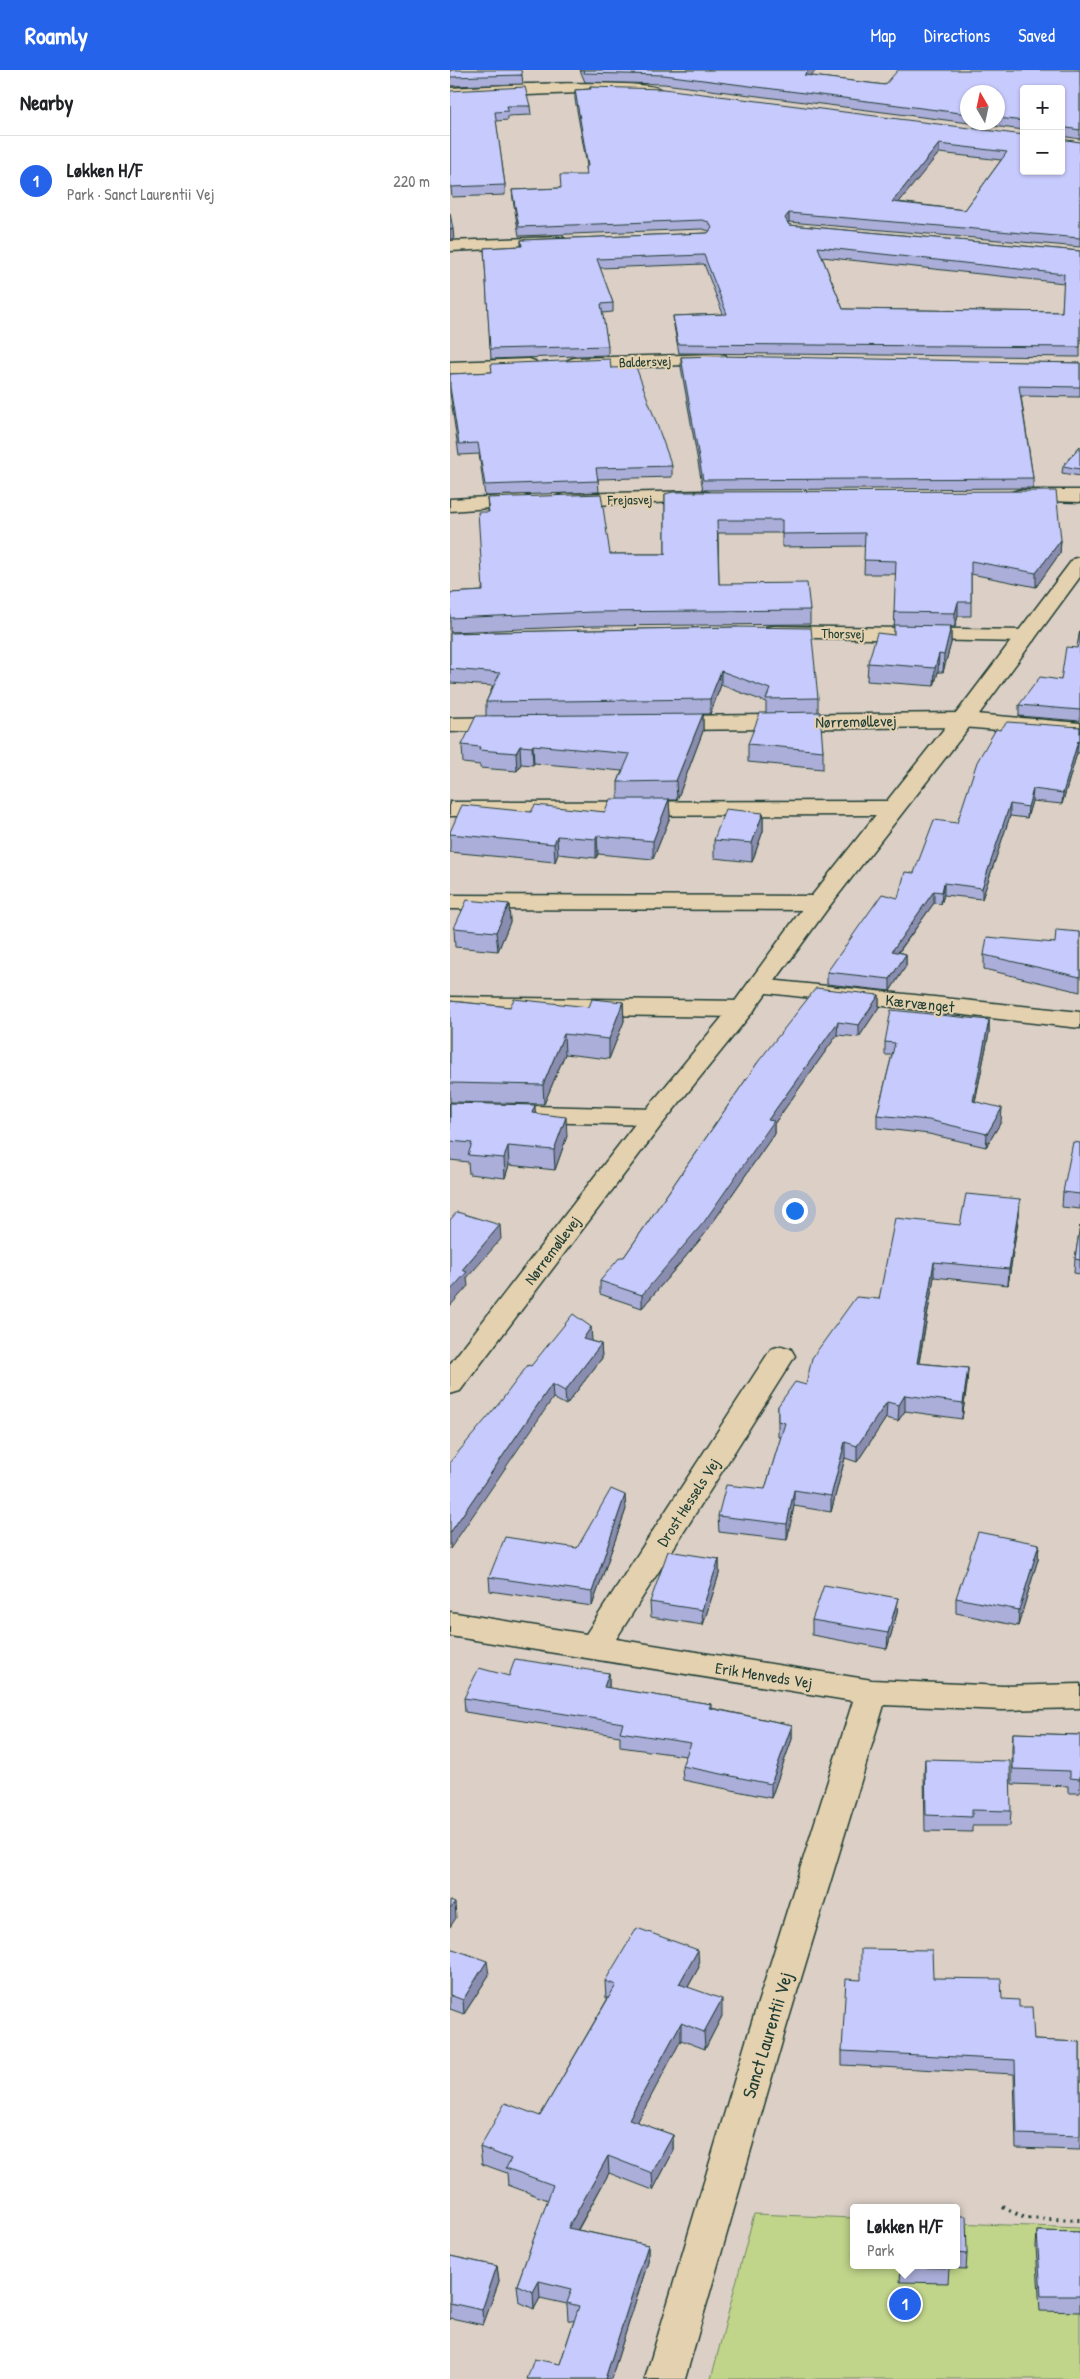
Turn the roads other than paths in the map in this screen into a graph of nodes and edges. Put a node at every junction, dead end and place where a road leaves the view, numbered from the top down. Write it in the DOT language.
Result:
graph roads {
  1 [pos="673,92"];
  2 [pos="450,93"];
  3 [pos="576,241"];
  4 [pos="450,246"];
  5 [pos="738,359"];
  6 [pos="450,368"];
  7 [pos="1002,496"];
  8 [pos="1080,496"];
  9 [pos="726,497"];
  10 [pos="450,506"];
  11 [pos="1080,563"];
  12 [pos="754,632"];
  13 [pos="1026,636"];
  14 [pos="963,720"];
  15 [pos="647,723"];
  16 [pos="529,724"];
  17 [pos="450,725"];
  18 [pos="1080,730"];
  19 [pos="893,808"];
  20 [pos="450,809"];
  21 [pos="450,902"];
  22 [pos="819,903"];
  23 [pos="759,986"];
  24 [pos="450,1005"];
  25 [pos="742,1009"];
  26 [pos="1080,1020"];
  27 [pos="450,1112"];
  28 [pos="654,1116"];
  29 [pos="781,1356"];
  30 [pos="450,1384"];
  31 [pos="450,1624"];
  32 [pos="594,1648"];
  33 [pos="872,1692"];
  34 [pos="1080,1696"];
  35 [pos="665,2379"];
  1 -- 2 [label="street"];
  3 -- 4 [label="street"];
  5 -- 6 [label="street, Baldersvej"];
  7 -- 8 [label="street"];
  9 -- 10 [label="street, Frejasvej"];
  11 -- 13 [label="street, Nørremøllevej"];
  12 -- 13 [label="street, Thorsvej"];
  13 -- 14 [label="street, Nørremøllevej"];
  14 -- 15 [label="street, Nørremøllevej"];
  14 -- 18 [label="street"];
  14 -- 19 [label="street, Nørremøllevej"];
  16 -- 17 [label="street"];
  19 -- 20 [label="street"];
  19 -- 22 [label="street, Nørremøllevej"];
  21 -- 22 [label="street"];
  22 -- 23 [label="street, Nørremøllevej"];
  23 -- 25 [label="street, Nørremøllevej"];
  23 -- 26 [label="street, Kærvænget"];
  24 -- 25 [label="street"];
  25 -- 28 [label="street, Nørremøllevej"];
  27 -- 28 [label="street"];
  28 -- 30 [label="street, Nørremøllevej"];
  29 -- 32 [label="street, Drost Hessels Vej"];
  31 -- 32 [label="street, Erik Menveds Vej"];
  32 -- 33 [label="street, Erik Menveds Vej"];
  33 -- 34 [label="street, Erik Menveds Vej"];
  33 -- 35 [label="street, Sanct Laurentii Vej"];
}
